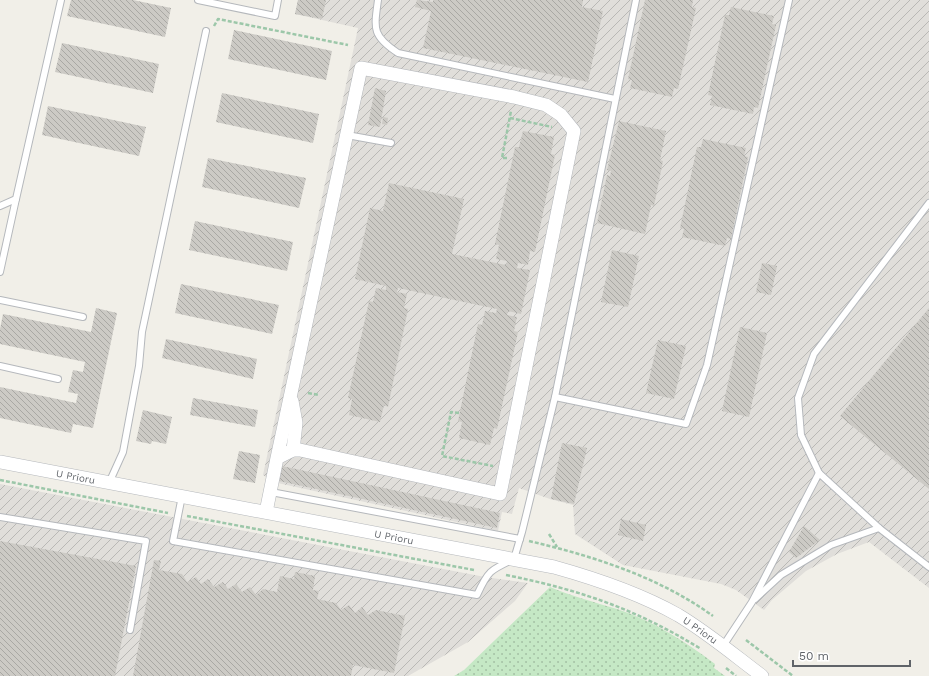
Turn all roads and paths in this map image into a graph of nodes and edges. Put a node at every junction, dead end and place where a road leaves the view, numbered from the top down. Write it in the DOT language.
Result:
graph roads {
  1 [pos="61,0"];
  2 [pos="198,0"];
  3 [pos="278,0"];
  4 [pos="378,0"];
  5 [pos="636,0"];
  6 [pos="789,0"];
  7 [pos="206,31"];
  8 [pos="348,45"];
  9 [pos="514,97"];
  10 [pos="615,99"];
  11 [pos="510,118"];
  12 [pos="574,131"];
  13 [pos="347,135"];
  14 [pos="391,143"];
  15 [pos="507,158"];
  16 [pos="16,199"];
  17 [pos="929,203"];
  18 [pos="0,206"];
  19 [pos="0,272"];
  20 [pos="0,300"];
  21 [pos="83,317"];
  22 [pos="0,366"];
  23 [pos="58,379"];
  24 [pos="308,393"];
  25 [pos="319,395"];
  26 [pos="291,397"];
  27 [pos="555,397"];
  28 [pos="459,413"];
  29 [pos="293,450"];
  30 [pos="277,458"];
  31 [pos="0,462"];
  32 [pos="505,468"];
  33 [pos="819,473"];
  34 [pos="0,480"];
  35 [pos="109,483"];
  36 [pos="271,492"];
  37 [pos="182,496"];
  38 [pos="266,512"];
  39 [pos="178,514"];
  40 [pos="0,518"];
  41 [pos="879,528"];
  42 [pos="549,534"];
  43 [pos="520,539"];
  44 [pos="557,547"];
  45 [pos="514,559"];
  46 [pos="929,567"];
  47 [pos="474,570"];
  48 [pos="501,574"];
  49 [pos="752,602"];
  50 [pos="130,630"];
  51 [pos="746,640"];
  52 [pos="723,646"];
  53 [pos="704,651"];
  54 [pos="788,672"];
  55 [pos="762,676"];
  56 [pos="787,676"];
  57 [pos="793,676"];
  1 -- 16 [label="lane"];
  2 -- 3 [label="lane"];
  4 -- 10 [label="lane"];
  5 -- 10 [label="lane"];
  6 -- 27 [label="lane"];
  7 -- 8 [label="path"];
  7 -- 35 [label="lane"];
  9 -- 11 [label="path"];
  9 -- 12 [label="street"];
  9 -- 13 [label="street"];
  10 -- 27 [label="lane"];
  11 -- 12 [label="path"];
  11 -- 15 [label="path"];
  12 -- 32 [label="street"];
  13 -- 14 [label="lane"];
  13 -- 26 [label="street"];
  16 -- 18 [label="lane"];
  16 -- 19 [label="lane"];
  17 -- 33 [label="lane"];
  20 -- 21 [label="lane"];
  22 -- 23 [label="lane"];
  24 -- 25 [label="path"];
  26 -- 29 [label="street"];
  26 -- 30 [label="street"];
  27 -- 43 [label="lane"];
  28 -- 32 [label="path"];
  29 -- 30 [label="street"];
  29 -- 32 [label="street"];
  30 -- 36 [label="street"];
  31 -- 35 [label="street, U Prioru"];
  33 -- 41 [label="lane"];
  33 -- 49 [label="lane"];
  34 -- 39 [label="path"];
  35 -- 37 [label="street, U Prioru"];
  36 -- 38 [label="street"];
  36 -- 43 [label="lane"];
  37 -- 38 [label="street, U Prioru"];
  37 -- 39 [label="lane"];
  38 -- 45 [label="street, U Prioru"];
  39 -- 45 [label="lane"];
  39 -- 47 [label="path"];
  40 -- 50 [label="lane"];
  41 -- 46 [label="lane"];
  41 -- 49 [label="lane"];
  42 -- 44 [label="path"];
  43 -- 45 [label="lane"];
  45 -- 52 [label="street, U Prioru"];
  48 -- 53 [label="path"];
  49 -- 52 [label="lane"];
  51 -- 54 [label="path"];
  52 -- 55 [label="street, U Prioru"];
  54 -- 56 [label="path"];
  54 -- 57 [label="path"];
}
